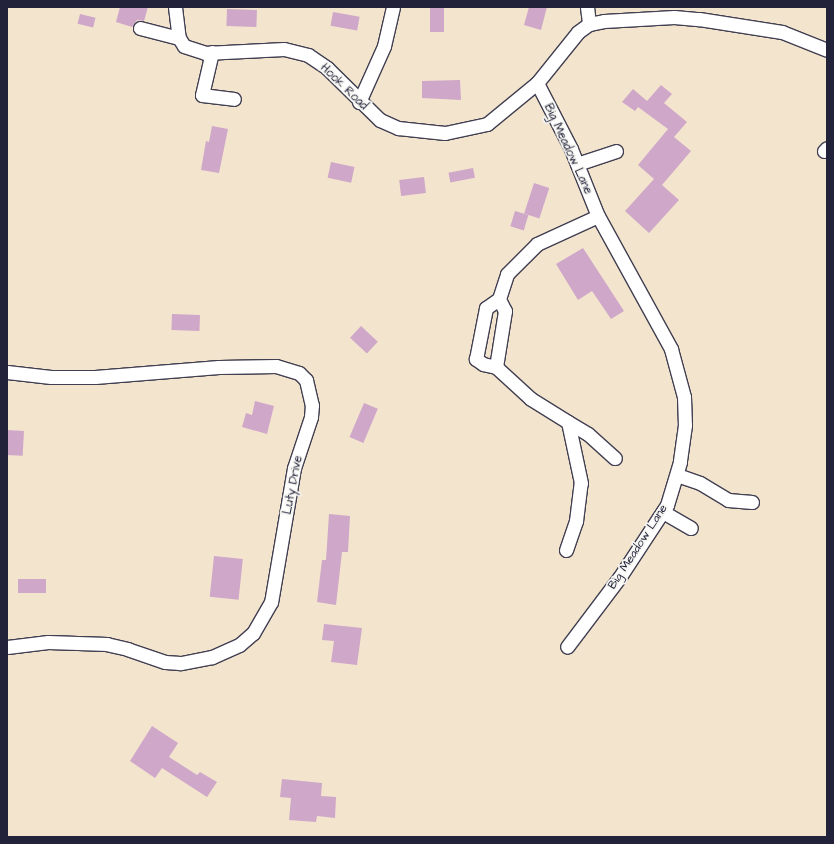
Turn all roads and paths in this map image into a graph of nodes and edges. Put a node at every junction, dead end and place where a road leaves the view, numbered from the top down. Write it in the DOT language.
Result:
graph roads {
  1 [pos="175,7"];
  2 [pos="393,7"];
  3 [pos="587,7"];
  4 [pos="589,24"];
  5 [pos="140,28"];
  6 [pos="178,38"];
  7 [pos="827,50"];
  8 [pos="212,52"];
  9 [pos="537,83"];
  10 [pos="234,99"];
  11 [pos="359,102"];
  12 [pos="616,151"];
  13 [pos="577,164"];
  14 [pos="598,216"];
  15 [pos="499,299"];
  16 [pos="496,367"];
  17 [pos="7,372"];
  18 [pos="568,422"];
  19 [pos="615,458"];
  20 [pos="677,475"];
  21 [pos="752,502"];
  22 [pos="663,512"];
  23 [pos="691,528"];
  24 [pos="566,550"];
  25 [pos="7,647"];
  26 [pos="567,648"];
  1 -- 6 [label="street"];
  2 -- 11 [label="street"];
  3 -- 4 [label="street"];
  4 -- 7 [label="street"];
  4 -- 9 [label="street, Hook Road"];
  5 -- 6 [label="street, Hook Road"];
  6 -- 8 [label="street, Hook Road"];
  8 -- 10 [label="street"];
  8 -- 11 [label="street, Hook Road"];
  9 -- 11 [label="street, Hook Road"];
  9 -- 13 [label="street, Big Meadow Lane"];
  12 -- 13 [label="street"];
  13 -- 14 [label="street, Big Meadow Lane"];
  14 -- 15 [label="street"];
  14 -- 20 [label="street, Big Meadow Lane"];
  15 -- 16 [label="street"];
  15 -- 16 [label="street"];
  16 -- 18 [label="street"];
  17 -- 25 [label="street, Luty Drive"];
  18 -- 19 [label="street"];
  18 -- 24 [label="street"];
  20 -- 21 [label="street"];
  20 -- 22 [label="street, Big Meadow Lane"];
  22 -- 23 [label="street"];
  22 -- 26 [label="street, Big Meadow Lane"];
}
